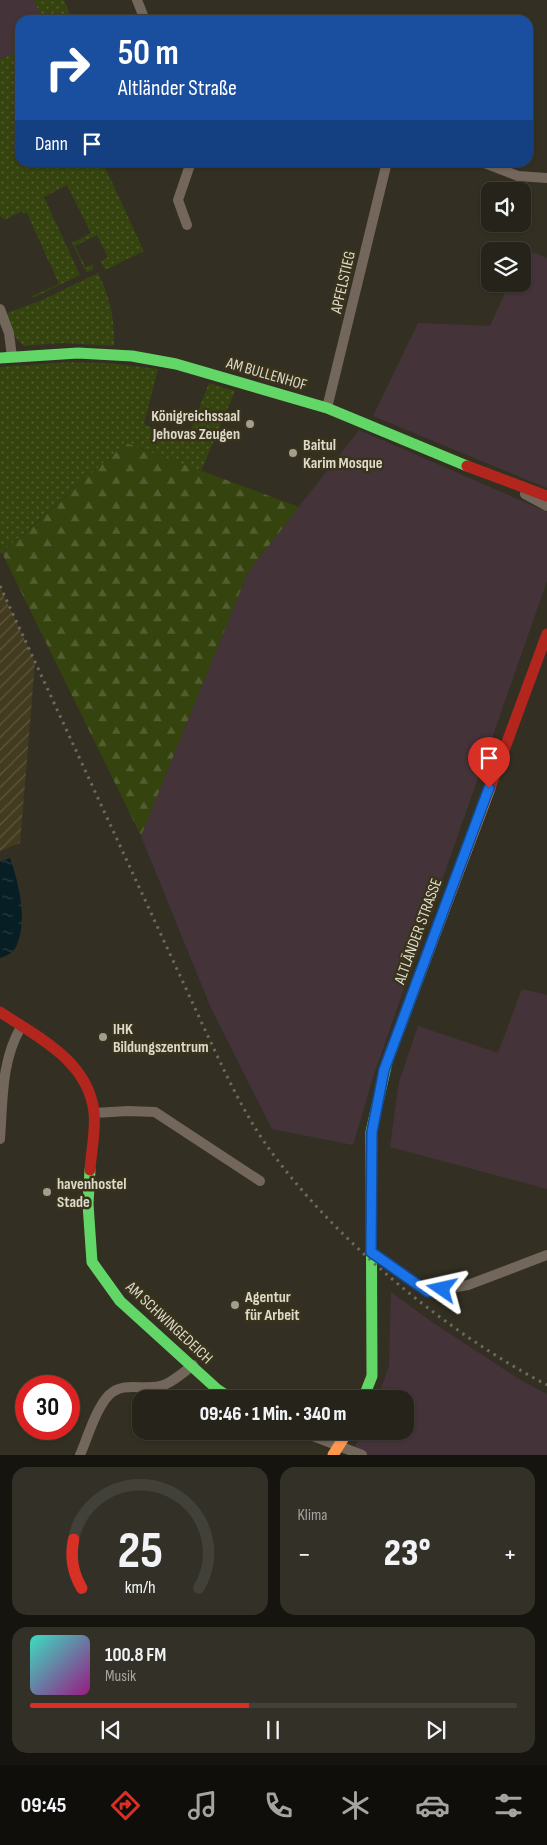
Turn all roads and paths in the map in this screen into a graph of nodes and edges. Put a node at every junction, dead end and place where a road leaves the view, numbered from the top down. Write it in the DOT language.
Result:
graph roads {
  1 [pos="137,0"];
  2 [pos="143,15"];
  3 [pos="189,167"];
  4 [pos="386,167"];
  5 [pos="495,167"];
  6 [pos="547,178"];
  7 [pos="187,225"];
  8 [pos="0,309"];
  9 [pos="6,357"];
  10 [pos="327,408"];
  11 [pos="500,480"];
  12 [pos="547,496"];
  13 [pos="547,506"];
  14 [pos="547,634"];
  15 [pos="0,1012"];
  16 [pos="21,1027"];
  17 [pos="94,1113"];
  18 [pos="0,1139"];
  19 [pos="260,1181"];
  20 [pos="371,1252"];
  21 [pos="547,1255"];
  22 [pos="193,1365"];
  23 [pos="218,1390"];
  24 [pos="367,1390"];
  25 [pos="316,1440"];
  26 [pos="343,1440"];
  27 [pos="336,1451"];
  28 [pos="80,1455"];
  29 [pos="362,1455"];
  1 -- 2 [label="street"];
  3 -- 7 [label="street"];
  4 -- 10 [label="street, APFELSTIEG"];
  5 -- 6 [label="street"];
  8 -- 9 [label="street, AM BULLENHOF"];
  9 -- 10 [label="street, AM BULLENHOF"];
  10 -- 11 [label="street, AM BULLENHOF"];
  11 -- 12 [label="street, AM BULLENHOF"];
  11 -- 13 [label="street, AM BULLENHOF"];
  14 -- 20 [label="street, ALTLÄNDER STRASSE"];
  15 -- 16 [label="street, AM SCHWINGEDEICH"];
  16 -- 17 [label="street, AM SCHWINGEDEICH"];
  16 -- 18 [label="street"];
  17 -- 19 [label="street"];
  17 -- 22 [label="street, AM SCHWINGEDEICH"];
  20 -- 21 [label="street"];
  20 -- 24 [label="street, ALTLÄNDER STRASSE"];
  22 -- 23 [label="street, AM SCHWINGEDEICH"];
  22 -- 28 [label="street"];
  25 -- 27 [label="street"];
  26 -- 27 [label="street"];
  27 -- 29 [label="street"];
}
